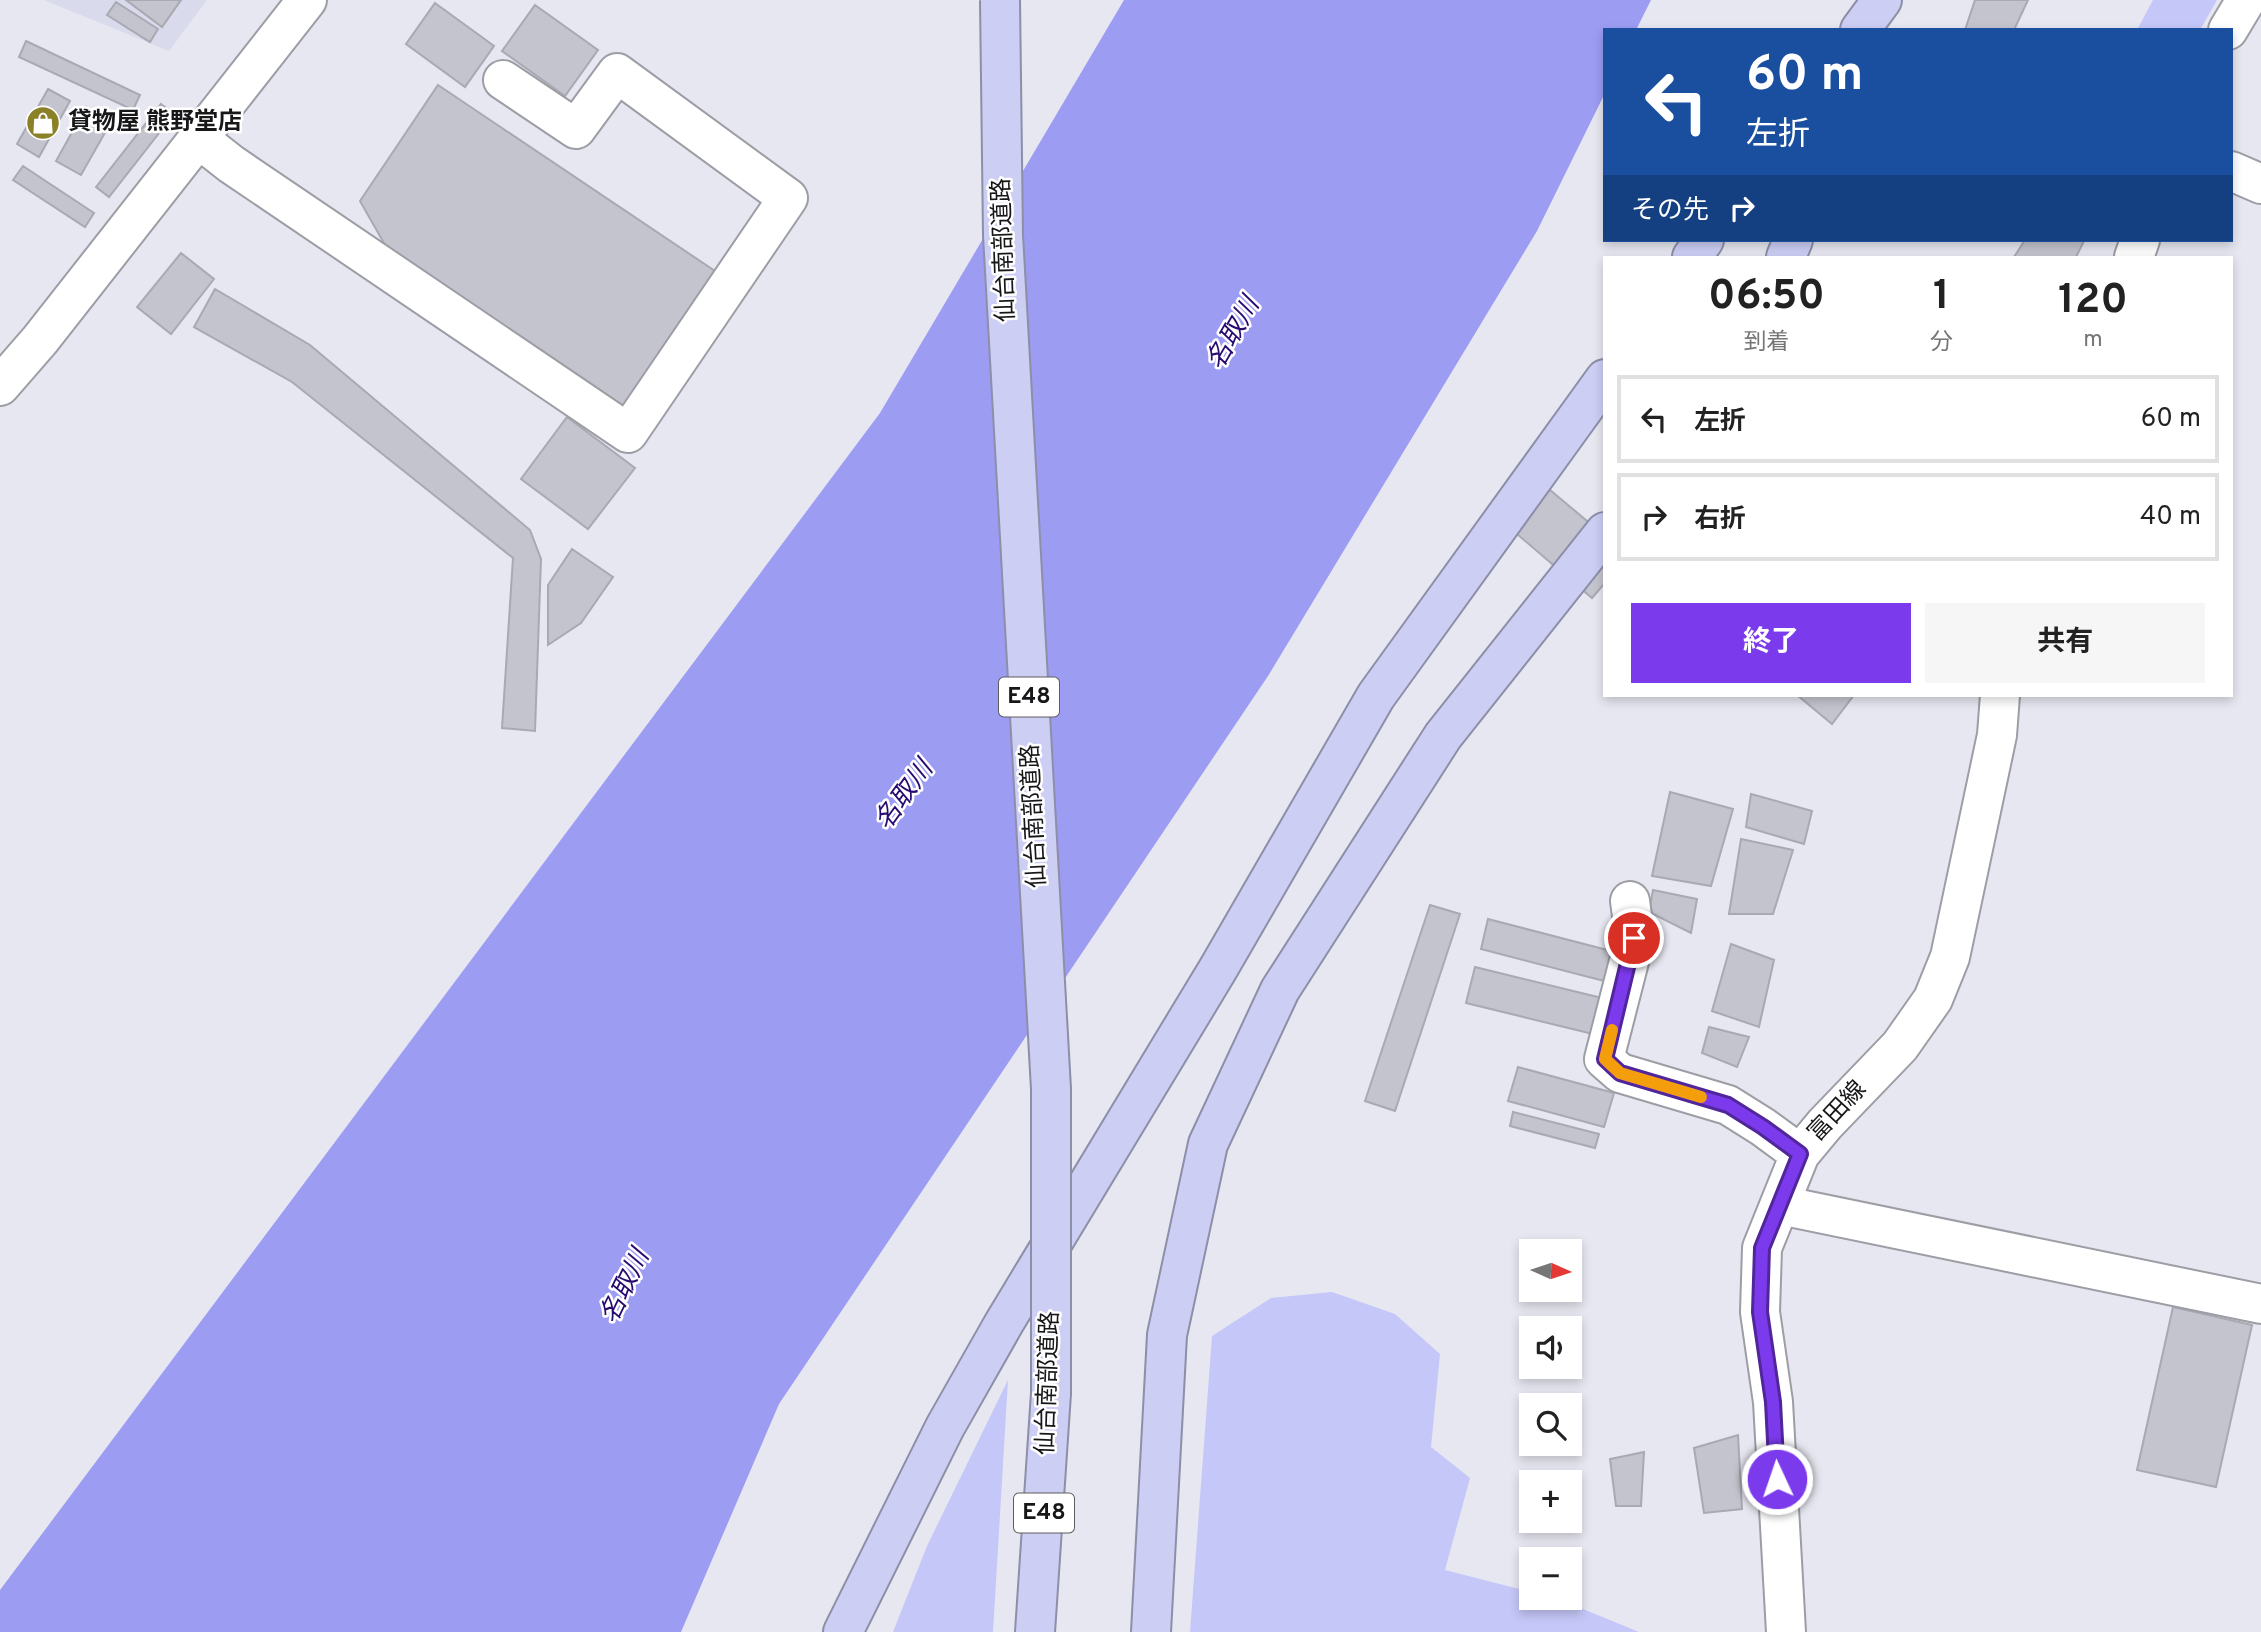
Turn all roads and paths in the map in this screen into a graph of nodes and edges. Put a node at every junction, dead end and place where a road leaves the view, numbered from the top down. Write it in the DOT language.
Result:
graph roads {
  1 [pos="307,0"];
  2 [pos="1000,0"];
  3 [pos="1882,0"];
  4 [pos="1890,0"];
  5 [pos="2246,0"];
  6 [pos="1861,28"];
  7 [pos="1879,28"];
  8 [pos="2229,28"];
  9 [pos="503,79"];
  10 [pos="198,138"];
  11 [pos="2233,171"];
  12 [pos="2261,184"];
  13 [pos="1603,382"];
  14 [pos="0,386"];
  15 [pos="1603,535"];
  16 [pos="2000,697"];
  17 [pos="1630,901"];
  18 [pos="1800,1154"];
  19 [pos="1780,1205"];
  20 [pos="2261,1304"];
  21 [pos="844,1632"];
  22 [pos="1035,1632"];
  23 [pos="1152,1632"];
  24 [pos="1786,1632"];
  1 -- 10 [label="street"];
  2 -- 22 [label="highway, 仙台南部道路 / E48, bridge"];
  3 -- 6 [label="highway"];
  4 -- 7 [label="highway"];
  5 -- 8 [label="street"];
  9 -- 10 [label="street"];
  10 -- 14 [label="street"];
  11 -- 12 [label="street"];
  13 -- 21 [label="highway"];
  15 -- 23 [label="highway"];
  16 -- 18 [label="street, 富田線"];
  17 -- 18 [label="street"];
  18 -- 19 [label="street, 富田線"];
  19 -- 20 [label="street"];
  19 -- 24 [label="street, 富田線"];
}
